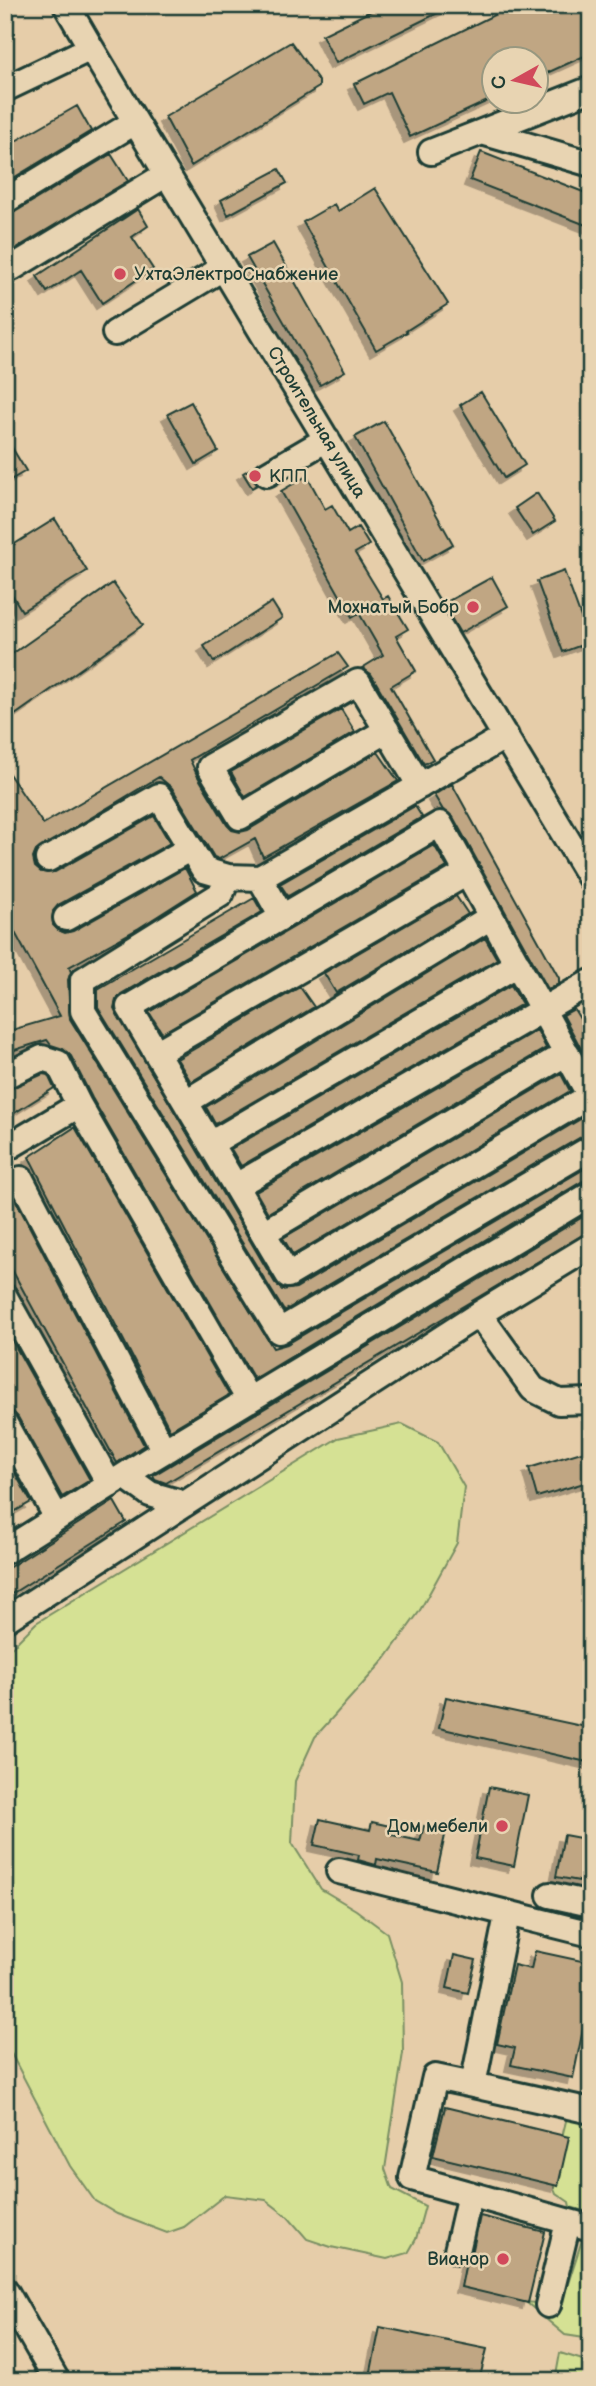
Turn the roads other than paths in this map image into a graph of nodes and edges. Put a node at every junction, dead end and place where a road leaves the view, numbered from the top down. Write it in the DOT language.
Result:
graph roads {
  1 [pos="65,5"];
  2 [pos="91,48"];
  3 [pos="5,89"];
  4 [pos="591,89"];
  5 [pos="135,121"];
  6 [pos="482,132"];
  7 [pos="431,152"];
  8 [pos="591,164"];
  9 [pos="167,174"];
  10 [pos="8,199"];
  11 [pos="12,268"];
  12 [pos="223,268"];
  13 [pos="115,333"];
  14 [pos="327,439"];
  15 [pos="267,474"];
  16 [pos="387,730"];
  17 [pos="506,736"];
  18 [pos="420,786"];
  19 [pos="191,848"];
  20 [pos="48,859"];
  21 [pos="467,873"];
  22 [pos="228,877"];
  23 [pos="260,878"];
  24 [pos="591,879"];
  25 [pos="282,917"];
  26 [pos="491,917"];
  27 [pos="66,918"];
  28 [pos="518,964"];
  29 [pos="591,982"];
  30 [pos="542,1008"];
  31 [pos="156,1053"];
  32 [pos="567,1053"];
  33 [pos="5,1076"];
  34 [pos="186,1102"];
  35 [pos="79,1105"];
  36 [pos="210,1144"];
  37 [pos="591,1148"];
  38 [pos="5,1149"];
  39 [pos="21,1179"];
  40 [pos="236,1186"];
  41 [pos="591,1194"];
  42 [pos="263,1233"];
  43 [pos="591,1247"];
  44 [pos="5,1297"];
  45 [pos="479,1314"];
  46 [pos="249,1400"];
  47 [pos="591,1401"];
  48 [pos="5,1424"];
  49 [pos="164,1451"];
  50 [pos="117,1481"];
  51 [pos="185,1504"];
  52 [pos="57,1518"];
  53 [pos="8,1544"];
  54 [pos="5,1620"];
  55 [pos="339,1871"];
  56 [pos="550,1895"];
  57 [pos="591,1904"];
  58 [pos="507,1915"];
  59 [pos="591,1934"];
  60 [pos="473,2085"];
  61 [pos="591,2111"];
  62 [pos="470,2194"];
  63 [pos="579,2225"];
  64 [pos="457,2252"];
  65 [pos="5,2290"];
  66 [pos="548,2305"];
  67 [pos="57,2381"];
  1 -- 2 [label="street, Строительная улица"];
  2 -- 3 [label="street"];
  2 -- 5 [label="street, Строительная улица"];
  4 -- 6 [label="street"];
  5 -- 9 [label="street, Строительная улица"];
  5 -- 10 [label="street"];
  6 -- 7 [label="street"];
  6 -- 8 [label="street"];
  9 -- 11 [label="street"];
  9 -- 12 [label="street, Строительная улица"];
  12 -- 13 [label="street"];
  12 -- 14 [label="street, Строительная улица"];
  14 -- 15 [label="street"];
  14 -- 17 [label="street, Строительная улица"];
  16 -- 16 [label="street"];
  16 -- 18 [label="street"];
  17 -- 18 [label="street"];
  17 -- 24 [label="street, Строительная улица"];
  18 -- 23 [label="street"];
  19 -- 20 [label="street"];
  19 -- 22 [label="street"];
  19 -- 27 [label="street"];
  21 -- 25 [label="street"];
  21 -- 26 [label="street"];
  21 -- 31 [label="street"];
  22 -- 23 [label="street"];
  22 -- 37 [label="street"];
  23 -- 25 [label="street"];
  25 -- 31 [label="street"];
  26 -- 28 [label="street"];
  26 -- 34 [label="street"];
  28 -- 30 [label="street"];
  28 -- 36 [label="street"];
  29 -- 30 [label="street"];
  30 -- 32 [label="street"];
  30 -- 40 [label="street"];
  31 -- 34 [label="street"];
  32 -- 42 [label="street"];
  32 -- 42 [label="street"];
  33 -- 35 [label="street"];
  34 -- 36 [label="street"];
  35 -- 38 [label="street"];
  35 -- 46 [label="street"];
  36 -- 40 [label="street"];
  39 -- 49 [label="street"];
  40 -- 42 [label="street"];
  41 -- 46 [label="street"];
  43 -- 45 [label="street"];
  44 -- 50 [label="street"];
  45 -- 47 [label="street"];
  45 -- 51 [label="street"];
  46 -- 49 [label="street"];
  48 -- 52 [label="street"];
  49 -- 50 [label="street"];
  50 -- 51 [label="street"];
  50 -- 52 [label="street"];
  51 -- 54 [label="street"];
  52 -- 53 [label="street"];
  55 -- 58 [label="street"];
  56 -- 57 [label="street"];
  58 -- 59 [label="street"];
  58 -- 60 [label="street"];
  60 -- 61 [label="street"];
  60 -- 62 [label="street"];
  62 -- 63 [label="street"];
  62 -- 64 [label="street"];
  63 -- 66 [label="street"];
  65 -- 67 [label="street"];
}
